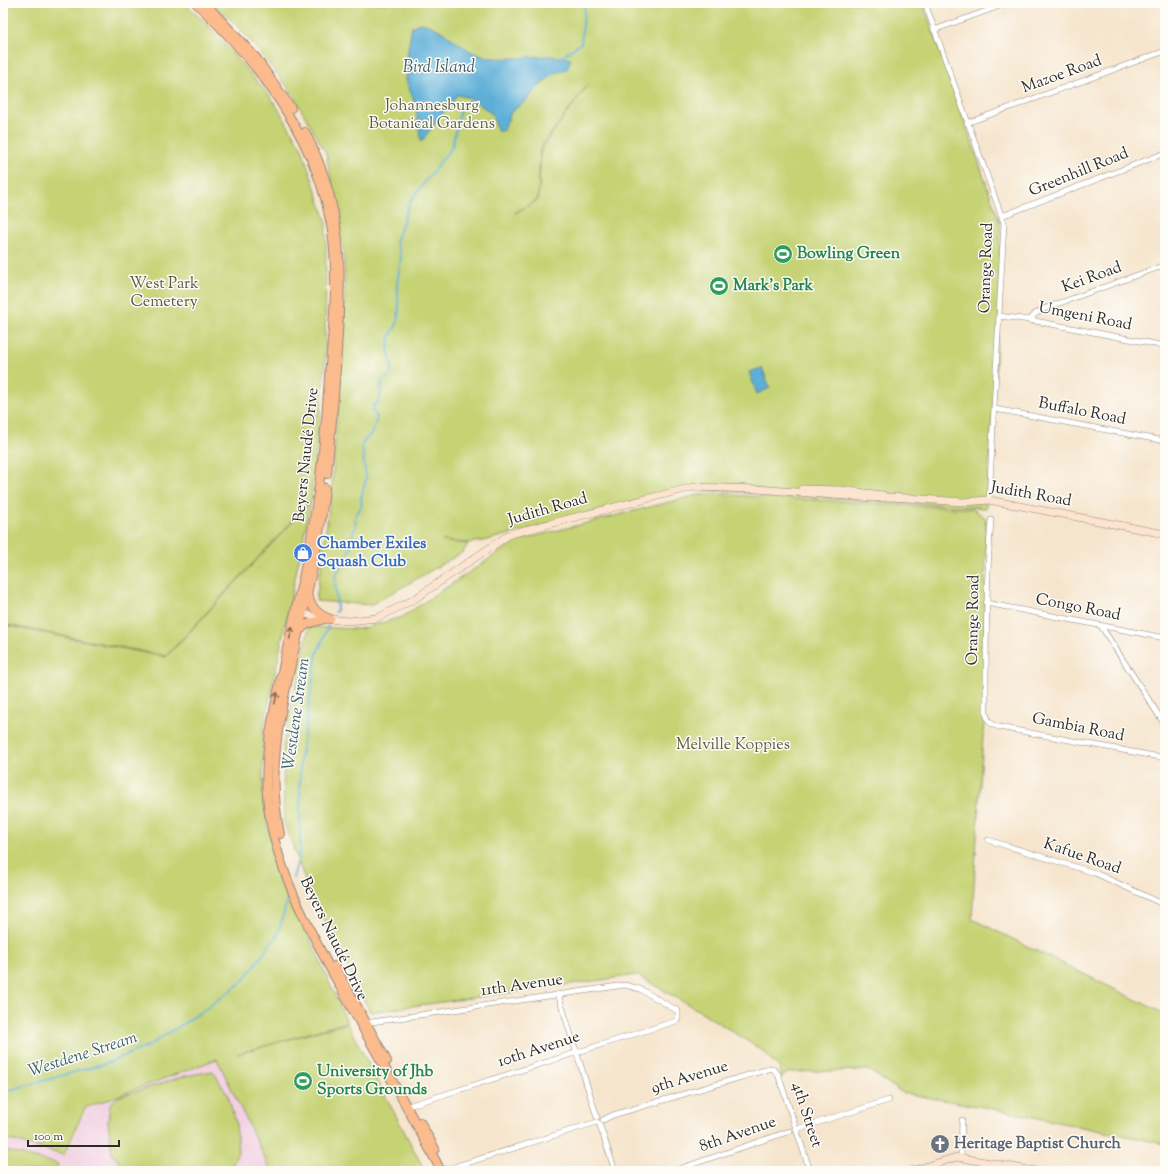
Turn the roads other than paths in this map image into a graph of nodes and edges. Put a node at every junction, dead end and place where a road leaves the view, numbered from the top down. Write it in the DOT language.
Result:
graph roads {
  1 [pos="196,3"];
  2 [pos="205,3"];
  3 [pos="924,3"];
  4 [pos="1008,3"];
  5 [pos="934,30"];
  6 [pos="1165,51"];
  7 [pos="967,123"];
  8 [pos="1165,153"];
  9 [pos="1002,216"];
  10 [pos="1165,265"];
  11 [pos="999,316"];
  12 [pos="1030,320"];
  13 [pos="1165,346"];
  14 [pos="995,410"];
  15 [pos="1165,441"];
  16 [pos="989,500"];
  17 [pos="991,520"];
  18 [pos="1165,534"];
  19 [pos="307,593"];
  20 [pos="986,603"];
  21 [pos="299,612"];
  22 [pos="328,619"];
  23 [pos="1101,626"];
  24 [pos="299,631"];
  25 [pos="1165,638"];
  26 [pos="988,721"];
  27 [pos="1165,725"];
  28 [pos="1165,758"];
  29 [pos="988,840"];
  30 [pos="1165,905"];
  31 [pos="558,994"];
  32 [pos="679,1016"];
  33 [pos="363,1024"];
  34 [pos="577,1052"];
  35 [pos="774,1069"];
  36 [pos="889,1100"];
  37 [pos="408,1106"];
  38 [pos="599,1119"];
  39 [pos="962,1120"];
  40 [pos="797,1129"];
  41 [pos="790,1131"];
  42 [pos="962,1157"];
  43 [pos="444,1171"];
  44 [pos="615,1171"];
  45 [pos="673,1171"];
  46 [pos="810,1171"];
  47 [pos="911,1171"];
  48 [pos="1035,1171"];
  1 -- 21 [label="main road, Beyers Naudé Drive"];
  2 -- 19 [label="main road, Beyers Naudé Drive"];
  3 -- 5 [label="street, Orange Road"];
  4 -- 5 [label="street"];
  5 -- 7 [label="street, Orange Road"];
  6 -- 7 [label="street, Mazoe Road"];
  7 -- 9 [label="street, Orange Road"];
  8 -- 9 [label="street, Greenhill Road"];
  9 -- 11 [label="street, Orange Road"];
  10 -- 12 [label="street, Kei Road"];
  11 -- 12 [label="street, Umgeni Road"];
  11 -- 14 [label="street, Orange Road"];
  12 -- 13 [label="street, Umgeni Road"];
  14 -- 15 [label="street, Buffalo Road"];
  14 -- 16 [label="street, Orange Road"];
  16 -- 18 [label="street, Judith Road"];
  16 -- 22 [label="street, Judith Road"];
  17 -- 20 [label="street, Orange Road"];
  19 -- 21 [label="main road, Beyers Naudé Drive"];
  19 -- 22 [label="main road"];
  20 -- 23 [label="street, Congo Road"];
  20 -- 26 [label="street, Orange Road"];
  21 -- 22 [label="street, Judith Road"];
  21 -- 24 [label="main road, Beyers Naudé Drive"];
  33 -- 21 [label="main road, Beyers Naudé Drive, one-way"];
  22 -- 24 [label="main road"];
  23 -- 25 [label="street, Congo Road"];
  23 -- 27 [label="street"];
  24 -- 33 [label="main road, Beyers Naudé Drive"];
  26 -- 28 [label="street, Gambia Road"];
  29 -- 30 [label="street, Kafue Road"];
  31 -- 32 [label="street, 11th Avenue"];
  31 -- 33 [label="street, 11th Avenue"];
  31 -- 34 [label="street"];
  32 -- 34 [label="street, 10th Avenue"];
  33 -- 37 [label="main road"];
  34 -- 37 [label="street, 10th Avenue"];
  34 -- 38 [label="street"];
  35 -- 38 [label="street, 9th Avenue"];
  35 -- 40 [label="street, 4th Street"];
  36 -- 40 [label="street, 8th Avenue"];
  37 -- 43 [label="main road"];
  38 -- 43 [label="street, 9th Avenue"];
  38 -- 44 [label="street"];
  39 -- 42 [label="street"];
  40 -- 46 [label="street, 4th Street"];
  41 -- 45 [label="street, 8th Avenue"];
  42 -- 47 [label="street"];
  42 -- 48 [label="street"];
}
